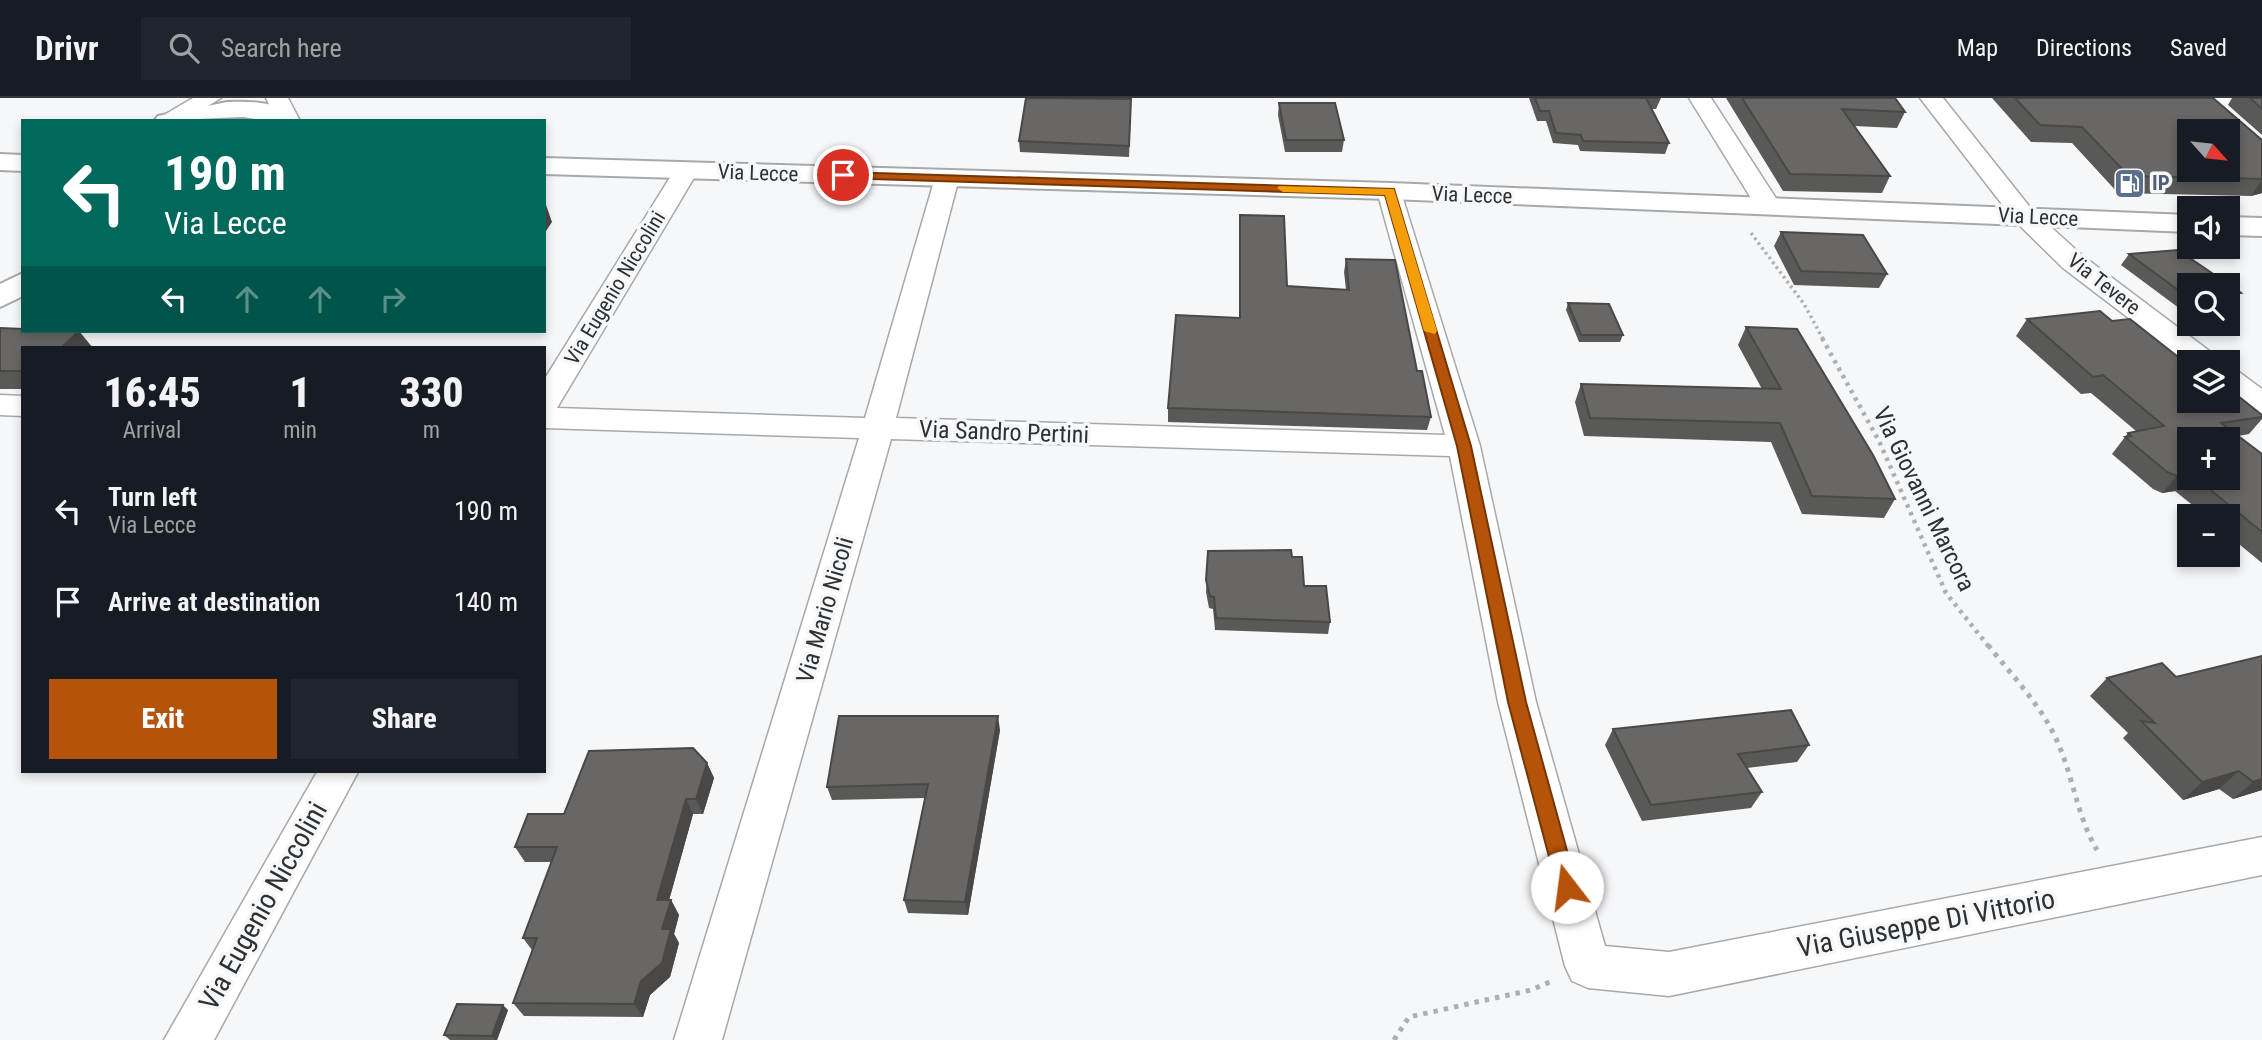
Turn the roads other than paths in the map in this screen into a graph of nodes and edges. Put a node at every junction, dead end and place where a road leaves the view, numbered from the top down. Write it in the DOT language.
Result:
graph roads {
  1 [pos="210,98"];
  2 [pos="277,98"];
  3 [pos="1700,98"];
  4 [pos="1931,98"];
  5 [pos="170,119"];
  6 [pos="174,119"];
  7 [pos="284,119"];
  8 [pos="287,119"];
  9 [pos="0,149"];
  10 [pos="21,150"];
  11 [pos="0,162"];
  12 [pos="21,163"];
  13 [pos="546,166"];
  14 [pos="686,170"];
  15 [pos="947,178"];
  16 [pos="1390,191"];
  17 [pos="1768,206"];
  18 [pos="2025,216"];
  19 [pos="2177,223"];
  20 [pos="2240,227"];
  21 [pos="2262,228"];
  22 [pos="21,284"];
  23 [pos="21,289"];
  24 [pos="0,300"];
  25 [pos="2190,350"];
  26 [pos="2240,388"];
  27 [pos="546,401"];
  28 [pos="2262,404"];
  29 [pos="0,405"];
  30 [pos="21,406"];
  31 [pos="546,418"];
  32 [pos="878,428"];
  33 [pos="1464,446"];
  34 [pos="337,773"];
  35 [pos="2262,856"];
  36 [pos="188,1040"];
  37 [pos="698,1040"];
  1 -- 5 [label="street"];
  2 -- 8 [label="street"];
  3 -- 17 [label="street"];
  4 -- 18 [label="street, Via Tevere"];
  6 -- 7 [label="street"];
  9 -- 10 [label="street"];
  11 -- 12 [label="street"];
  13 -- 14 [label="street, Via Lecce"];
  14 -- 15 [label="street, Via Lecce"];
  14 -- 27 [label="street, Via Eugenio Niccolini"];
  15 -- 16 [label="street, Via Lecce"];
  15 -- 32 [label="street, Via Mario Nicoli"];
  16 -- 17 [label="street, Via Lecce"];
  16 -- 33 [label="street"];
  17 -- 18 [label="street, Via Lecce"];
  18 -- 19 [label="street, Via Lecce"];
  18 -- 25 [label="street, Via Tevere"];
  20 -- 21 [label="street"];
  22 -- 24 [label="street"];
  23 -- 24 [label="street"];
  26 -- 28 [label="street"];
  29 -- 30 [label="street"];
  31 -- 32 [label="street, Via Sandro Pertini"];
  32 -- 33 [label="street, Via Sandro Pertini"];
  32 -- 37 [label="street, Via Mario Nicoli"];
  33 -- 35 [label="street, Via Giuseppe Di Vittorio"];
  34 -- 36 [label="street, Via Eugenio Niccolini"];
}
